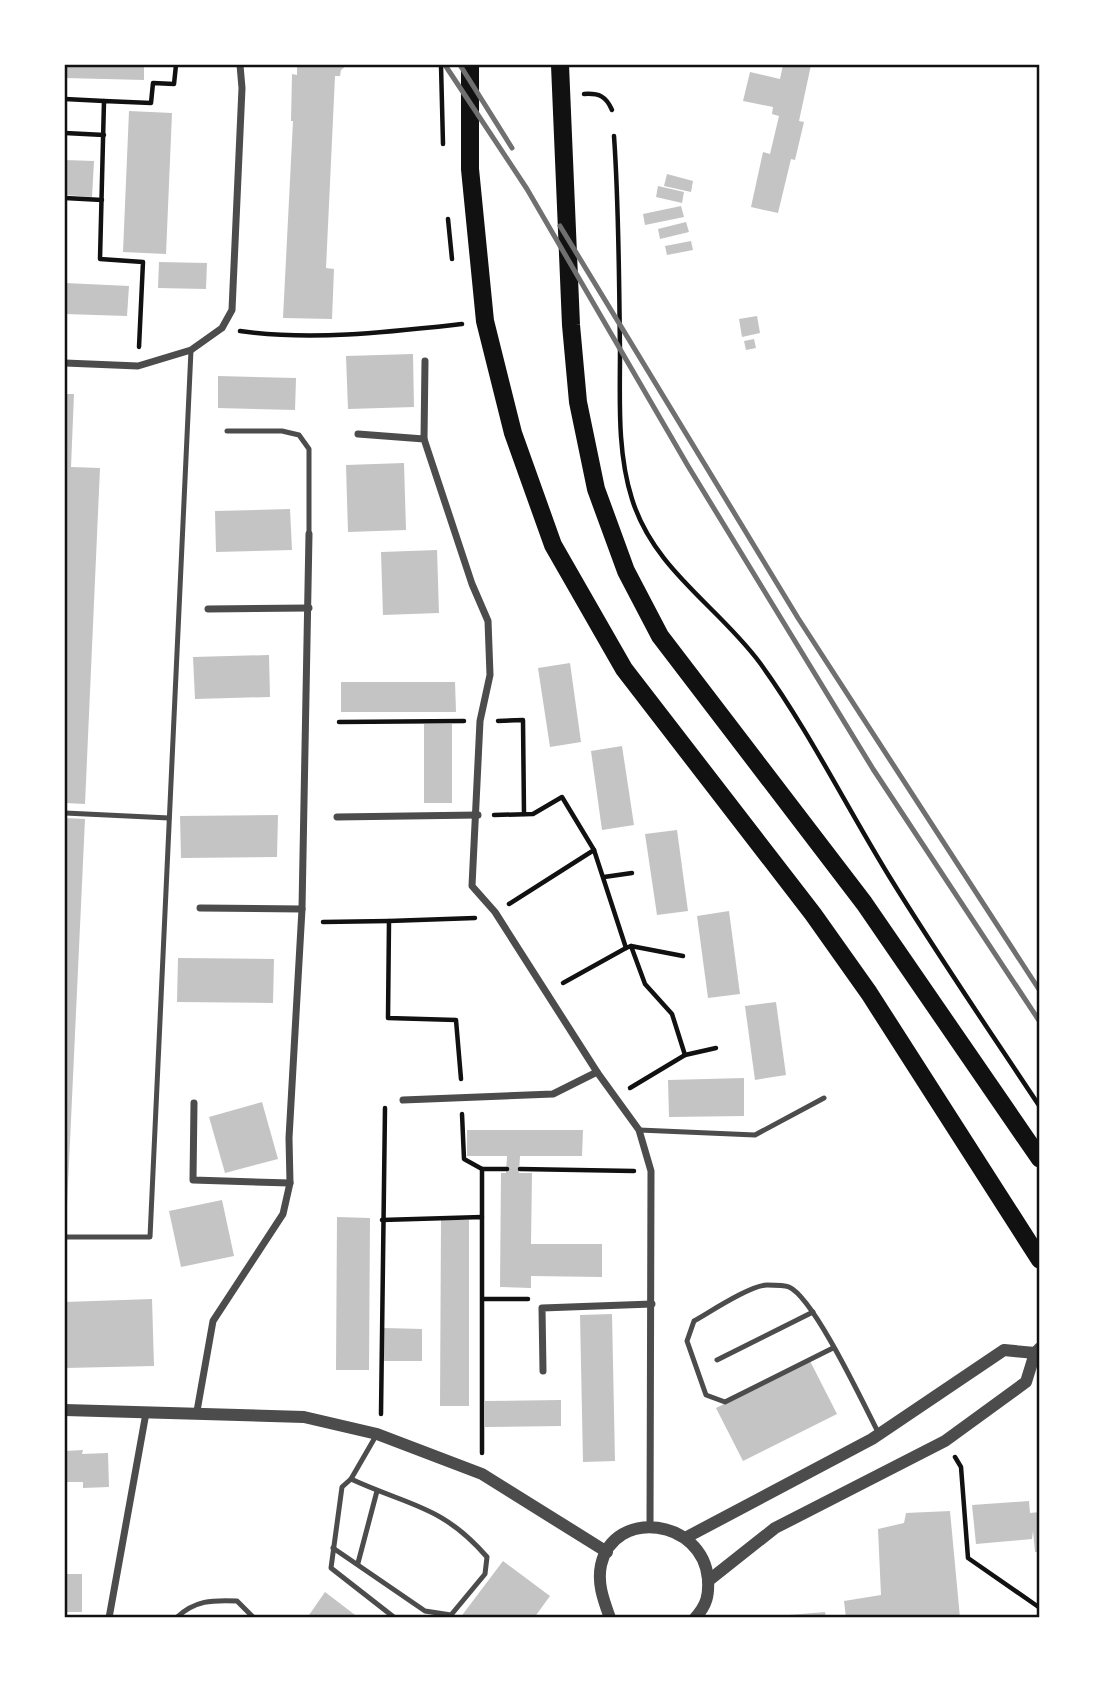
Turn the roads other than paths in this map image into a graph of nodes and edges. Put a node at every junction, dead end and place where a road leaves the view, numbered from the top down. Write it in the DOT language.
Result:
graph roads {
  1 [pos="240,65"];
  2 [pos="470,65"];
  3 [pos="560,65"];
  4 [pos="191,349"];
  5 [pos="425,361"];
  6 [pos="65,363"];
  7 [pos="227,431"];
  8 [pos="358,434"];
  9 [pos="424,439"];
  10 [pos="309,534"];
  11 [pos="309,608"];
  12 [pos="208,609"];
  13 [pos="65,813"];
  14 [pos="478,815"];
  15 [pos="337,817"];
  16 [pos="169,818"];
  17 [pos="200,908"];
  18 [pos="302,909"];
  19 [pos="597,1072"];
  20 [pos="824,1098"];
  21 [pos="403,1100"];
  22 [pos="194,1103"];
  23 [pos="639,1130"];
  24 [pos="1040,1159"];
  25 [pos="290,1183"];
  26 [pos="65,1237"];
  27 [pos="1040,1260"];
  28 [pos="652,1304"];
  29 [pos="813,1312"];
  30 [pos="833,1348"];
  31 [pos="1038,1350"];
  32 [pos="717,1360"];
  33 [pos="543,1371"];
  34 [pos="65,1410"];
  35 [pos="197,1411"];
  36 [pos="146,1413"];
  37 [pos="377,1434"];
  38 [pos="879,1434"];
  39 [pos="351,1479"];
  40 [pos="376,1491"];
  41 [pos="650,1527"];
  42 [pos="687,1537"];
  43 [pos="333,1548"];
  44 [pos="607,1552"];
  45 [pos="358,1563"];
  46 [pos="708,1581"];
  47 [pos="109,1618"];
  48 [pos="176,1618"];
  49 [pos="254,1618"];
  50 [pos="395,1618"];
  51 [pos="610,1618"];
  52 [pos="695,1618"];
  1 -- 4 [label="street"];
  2 -- 27 [label="main road"];
  3 -- 24 [label="main road"];
  4 -- 6 [label="street"];
  4 -- 16 [label="lane"];
  5 -- 9 [label="street"];
  7 -- 10 [label="lane"];
  8 -- 9 [label="street"];
  9 -- 14 [label="street"];
  10 -- 11 [label="street"];
  11 -- 12 [label="street"];
  11 -- 18 [label="street"];
  13 -- 16 [label="lane"];
  14 -- 15 [label="street"];
  14 -- 19 [label="street"];
  16 -- 26 [label="lane"];
  17 -- 18 [label="street"];
  18 -- 25 [label="street"];
  19 -- 21 [label="street"];
  19 -- 23 [label="street"];
  20 -- 23 [label="lane"];
  22 -- 25 [label="street"];
  23 -- 28 [label="street"];
  25 -- 35 [label="street"];
  28 -- 33 [label="street"];
  28 -- 41 [label="street"];
  29 -- 30 [label="lane"];
  29 -- 30 [label="lane"];
  29 -- 32 [label="lane"];
  30 -- 38 [label="lane"];
  31 -- 38 [label="street"];
  31 -- 46 [label="street"];
  34 -- 36 [label="street"];
  35 -- 36 [label="street"];
  35 -- 37 [label="street"];
  36 -- 47 [label="street"];
  37 -- 39 [label="lane"];
  37 -- 44 [label="street"];
  38 -- 42 [label="street"];
  39 -- 40 [label="lane"];
  39 -- 43 [label="lane"];
  40 -- 45 [label="lane"];
  40 -- 45 [label="lane"];
  41 -- 42 [label="street"];
  41 -- 44 [label="street"];
  42 -- 46 [label="street"];
  43 -- 45 [label="lane"];
  43 -- 50 [label="lane"];
  44 -- 51 [label="street"];
  46 -- 52 [label="street"];
  48 -- 49 [label="lane"];
}
